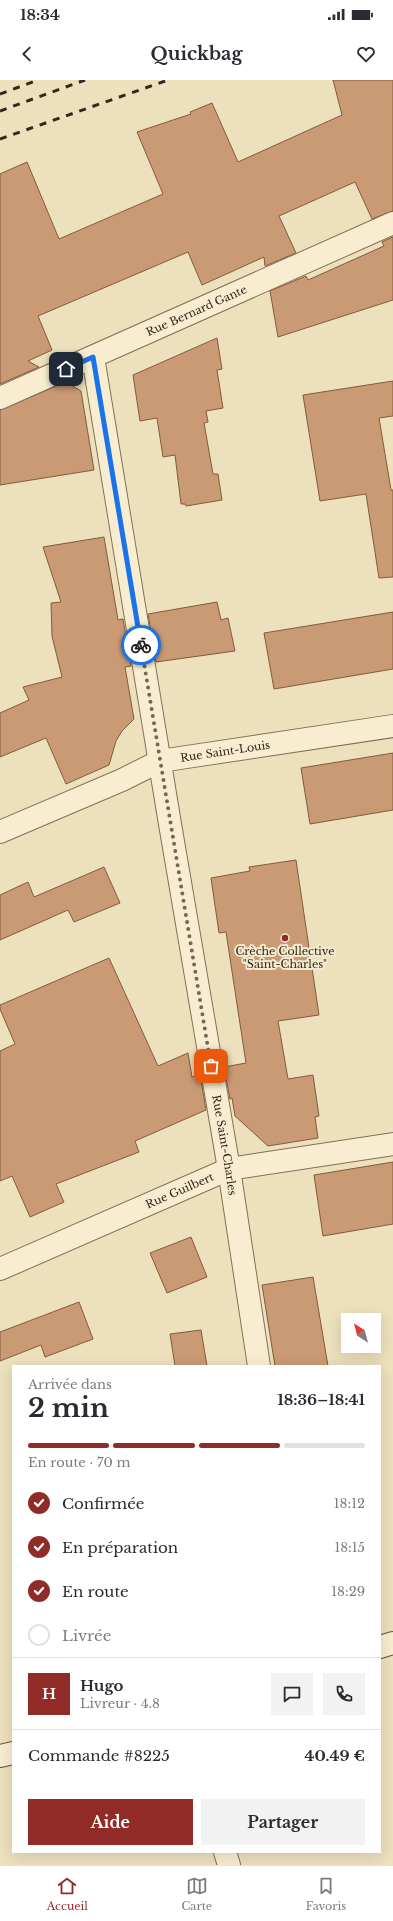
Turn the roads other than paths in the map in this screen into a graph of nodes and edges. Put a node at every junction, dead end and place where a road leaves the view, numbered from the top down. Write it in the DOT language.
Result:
graph roads {
  1 [pos="393,223"];
  2 [pos="93,357"];
  3 [pos="0,398"];
  4 [pos="393,726"];
  5 [pos="160,761"];
  6 [pos="0,832"];
  7 [pos="393,1144"];
  8 [pos="229,1169"];
  9 [pos="0,1269"];
  10 [pos="259,1365"];
  11 [pos="393,1643"];
  12 [pos="381,1646"];
  13 [pos="12,1753"];
  14 [pos="0,1756"];
  15 [pos="225,1853"];
  16 [pos="230,1865"];
  1 -- 2 [label="street, Rue Bernard Gante"];
  2 -- 3 [label="street, Rue Bernard Gante"];
  2 -- 5 [label="street, Rue Saint-Charles"];
  4 -- 5 [label="street, Rue Saint-Louis"];
  5 -- 6 [label="street, Rue Saint-Louis"];
  5 -- 8 [label="street, Rue Saint-Charles"];
  7 -- 8 [label="street, Rue Guilbert"];
  8 -- 9 [label="street, Rue Guilbert"];
  8 -- 10 [label="street, Rue Saint-Charles"];
  11 -- 12 [label="street"];
  13 -- 14 [label="street"];
  15 -- 16 [label="street"];
}
